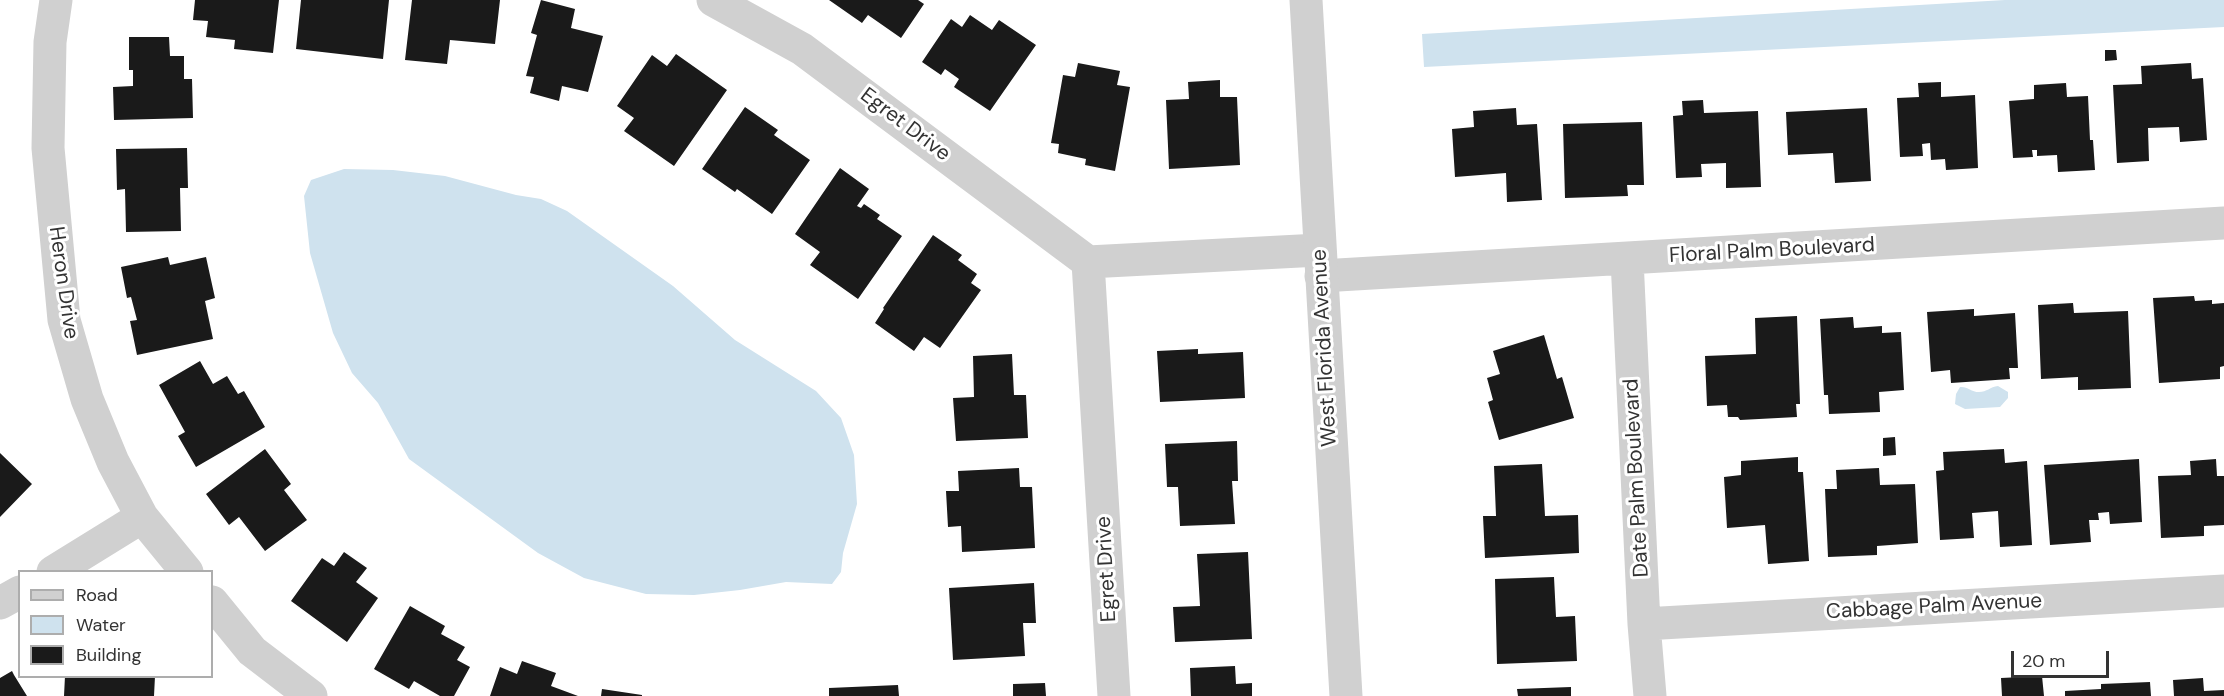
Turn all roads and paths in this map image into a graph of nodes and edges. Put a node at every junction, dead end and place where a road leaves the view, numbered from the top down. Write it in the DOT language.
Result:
graph roads {
  1 [pos="56,0"];
  2 [pos="713,0"];
  3 [pos="1306,0"];
  4 [pos="2224,223"];
  5 [pos="1628,259"];
  6 [pos="1088,262"];
  7 [pos="1320,263"];
  8 [pos="142,517"];
  9 [pos="56,570"];
  10 [pos="185,570"];
  11 [pos="2224,591"];
  12 [pos="18,593"];
  13 [pos="0,603"];
  14 [pos="213,603"];
  15 [pos="1644,624"];
  16 [pos="311,696"];
  17 [pos="1114,696"];
  18 [pos="1346,696"];
  19 [pos="1650,696"];
  1 -- 8 [label="street, Heron Drive"];
  2 -- 6 [label="street, Egret Drive"];
  3 -- 7 [label="street, West Florida Avenue"];
  4 -- 5 [label="street, Floral Palm Boulevard"];
  5 -- 7 [label="street, Floral Palm Boulevard"];
  5 -- 15 [label="street, Date Palm Boulevard"];
  6 -- 7 [label="street"];
  6 -- 17 [label="street, Egret Drive"];
  7 -- 18 [label="street, West Florida Avenue"];
  8 -- 9 [label="street"];
  8 -- 10 [label="street, Heron Drive"];
  11 -- 15 [label="street, Cabbage Palm Avenue"];
  12 -- 13 [label="street"];
  14 -- 16 [label="street"];
  15 -- 19 [label="street, Date Palm Boulevard"];
}
